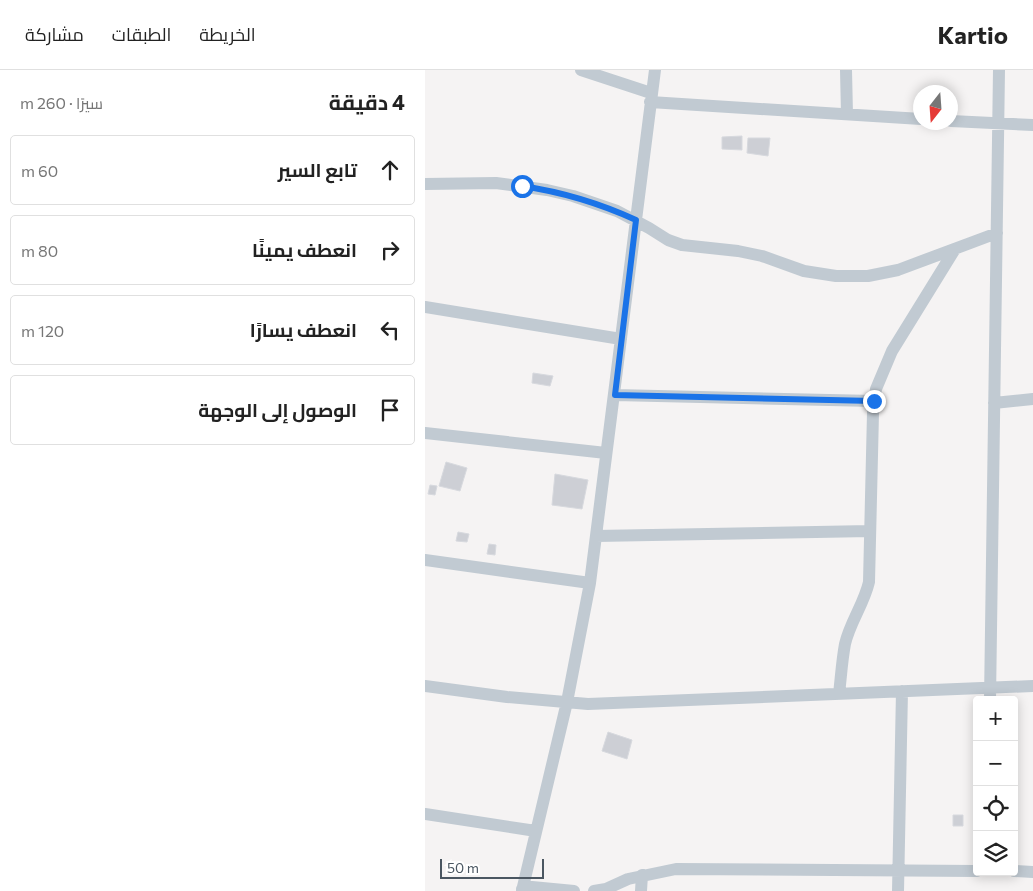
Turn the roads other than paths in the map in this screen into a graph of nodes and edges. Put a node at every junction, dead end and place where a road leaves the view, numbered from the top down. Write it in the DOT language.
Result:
graph roads {
  1 [pos="581,70"];
  2 [pos="655,70"];
  3 [pos="846,70"];
  4 [pos="999,70"];
  5 [pos="650,97"];
  6 [pos="847,114"];
  7 [pos="913,118"];
  8 [pos="958,121"];
  9 [pos="998,124"];
  10 [pos="1033,125"];
  11 [pos="425,184"];
  12 [pos="636,220"];
  13 [pos="997,233"];
  14 [pos="955,248"];
  15 [pos="425,306"];
  16 [pos="621,339"];
  17 [pos="615,395"];
  18 [pos="1033,399"];
  19 [pos="874,401"];
  20 [pos="994,402"];
  21 [pos="425,433"];
  22 [pos="607,453"];
  23 [pos="871,531"];
  24 [pos="596,536"];
  25 [pos="425,560"];
  26 [pos="589,583"];
  27 [pos="425,686"];
  28 [pos="1033,686"];
  29 [pos="901,691"];
  30 [pos="839,694"];
  31 [pos="990,694"];
  32 [pos="567,702"];
  33 [pos="425,814"];
  34 [pos="536,831"];
  35 [pos="973,871"];
  36 [pos="1018,871"];
  37 [pos="899,872"];
  38 [pos="1033,872"];
  39 [pos="642,875"];
  40 [pos="522,890"];
  41 [pos="573,891"];
  42 [pos="593,891"];
  43 [pos="641,891"];
  44 [pos="898,891"];
  1 -- 5 [label="street"];
  2 -- 5 [label="street"];
  3 -- 6 [label="street"];
  4 -- 9 [label="street"];
  5 -- 6 [label="street"];
  5 -- 12 [label="street"];
  6 -- 7 [label="street"];
  8 -- 9 [label="street"];
  9 -- 10 [label="street"];
  9 -- 13 [label="street"];
  11 -- 12 [label="street"];
  12 -- 14 [label="street"];
  12 -- 16 [label="street"];
  13 -- 14 [label="street"];
  13 -- 20 [label="street"];
  14 -- 19 [label="street"];
  15 -- 16 [label="street"];
  16 -- 17 [label="street"];
  17 -- 19 [label="street"];
  17 -- 22 [label="street"];
  18 -- 20 [label="street"];
  19 -- 23 [label="street"];
  20 -- 31 [label="street"];
  21 -- 22 [label="street"];
  22 -- 24 [label="street"];
  23 -- 24 [label="street"];
  23 -- 30 [label="street"];
  24 -- 26 [label="street"];
  25 -- 26 [label="street"];
  26 -- 32 [label="street"];
  27 -- 32 [label="street"];
  28 -- 31 [label="street"];
  29 -- 30 [label="street"];
  29 -- 31 [label="street"];
  29 -- 37 [label="street"];
  30 -- 32 [label="street"];
  32 -- 34 [label="street"];
  33 -- 34 [label="street"];
  34 -- 40 [label="street"];
  35 -- 37 [label="street"];
  36 -- 38 [label="street"];
  37 -- 39 [label="street"];
  37 -- 44 [label="street"];
  39 -- 42 [label="street"];
  39 -- 43 [label="street"];
  40 -- 41 [label="street"];
}
